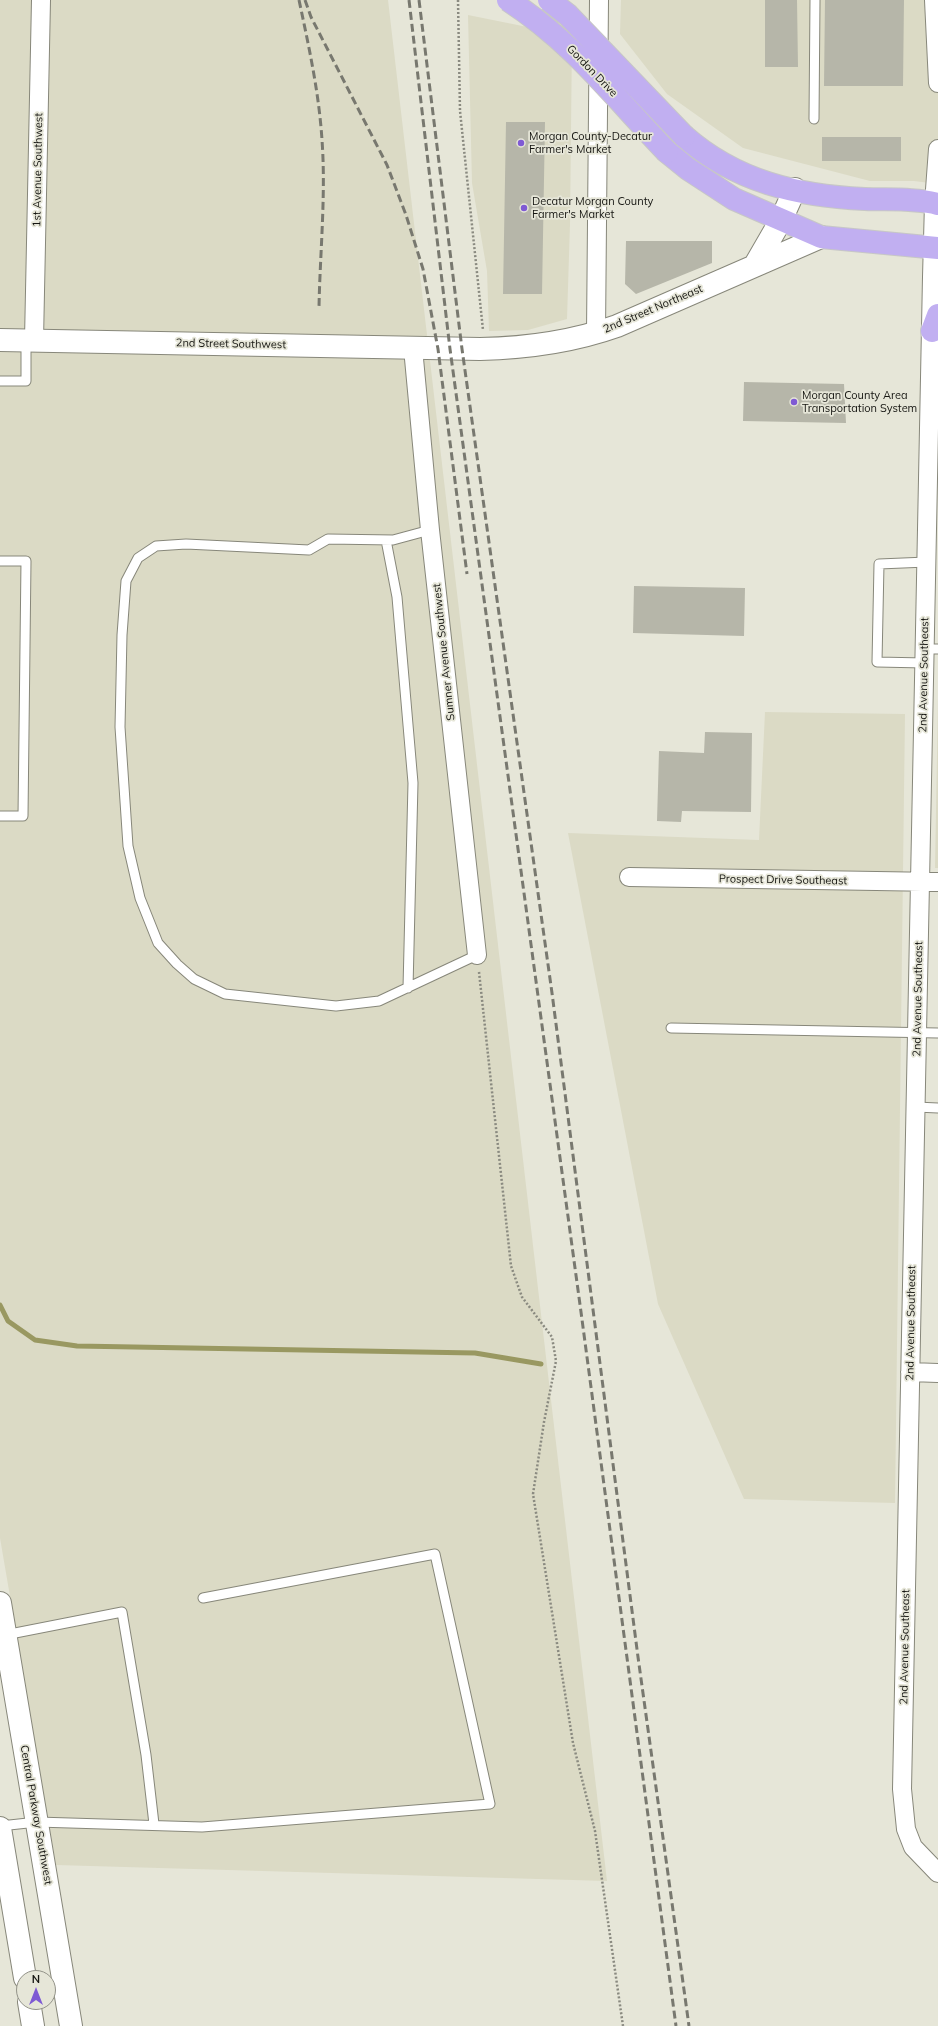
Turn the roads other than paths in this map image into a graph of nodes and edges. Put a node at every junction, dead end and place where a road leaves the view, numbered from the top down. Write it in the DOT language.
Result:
graph roads {
  1 [pos="41,0"];
  2 [pos="508,0"];
  3 [pos="549,0"];
  4 [pos="599,0"];
  5 [pos="815,0"];
  6 [pos="934,0"];
  7 [pos="938,56"];
  8 [pos="938,83"];
  9 [pos="814,119"];
  10 [pos="938,149"];
  11 [pos="795,189"];
  12 [pos="936,204"];
  13 [pos="781,220"];
  14 [pos="821,237"];
  15 [pos="936,247"];
  16 [pos="754,265"];
  17 [pos="935,323"];
  18 [pos="596,334"];
  19 [pos="0,340"];
  20 [pos="30,340"];
  21 [pos="413,348"];
  22 [pos="471,349"];
  23 [pos="0,381"];
  24 [pos="430,530"];
  25 [pos="386,540"];
  26 [pos="0,561"];
  27 [pos="930,574"];
  28 [pos="929,654"];
  29 [pos="0,816"];
  30 [pos="629,877"];
  31 [pos="920,882"];
  32 [pos="938,882"];
  33 [pos="477,955"];
  34 [pos="408,988"];
  35 [pos="671,1028"];
  36 [pos="917,1033"];
  37 [pos="938,1033"];
  38 [pos="916,1107"];
  39 [pos="938,1108"];
  40 [pos="910,1372"];
  41 [pos="938,1373"];
  42 [pos="203,1598"];
  43 [pos="0,1603"];
  44 [pos="5,1635"];
  45 [pos="37,1822"];
  46 [pos="154,1824"];
  47 [pos="0,1827"];
  48 [pos="938,1873"];
  49 [pos="24,1970"];
  50 [pos="30,2010"];
  51 [pos="33,2026"];
  52 [pos="71,2026"];
  1 -- 20 [label="street, 1st Avenue Southwest"];
  2 -- 13 [label="main road, Gordon Drive, bridge"];
  3 -- 11 [label="main road, Gordon Drive, bridge"];
  4 -- 18 [label="street"];
  5 -- 9 [label="lane"];
  6 -- 7 [label="street"];
  7 -- 8 [label="street"];
  10 -- 12 [label="street, 2nd Avenue Southeast"];
  11 -- 12 [label="main road, Gordon Drive"];
  11 -- 13 [label="street"];
  12 -- 15 [label="street, 2nd Avenue Southeast"];
  13 -- 14 [label="main road, Gordon Drive"];
  13 -- 16 [label="street"];
  14 -- 15 [label="main road, Gordon Drive"];
  14 -- 16 [label="street, 2nd Street Northeast"];
  15 -- 17 [label="street, 2nd Avenue Southeast"];
  16 -- 18 [label="street, 2nd Street Northeast"];
  17 -- 27 [label="street, 2nd Avenue Southeast"];
  18 -- 22 [label="street, 2nd Street Northeast"];
  19 -- 20 [label="street, 2nd Street Southwest"];
  20 -- 21 [label="street, 2nd Street Southwest"];
  20 -- 23 [label="lane"];
  21 -- 22 [label="street, 2nd Street Southwest"];
  21 -- 24 [label="street, Sumner Avenue Southwest"];
  24 -- 25 [label="lane"];
  24 -- 33 [label="street, Sumner Avenue Southwest"];
  25 -- 34 [label="lane"];
  25 -- 34 [label="lane"];
  26 -- 29 [label="lane"];
  27 -- 28 [label="street, 2nd Avenue Southeast"];
  27 -- 28 [label="lane"];
  28 -- 31 [label="street, 2nd Avenue Southeast"];
  30 -- 31 [label="street, Prospect Drive Southeast"];
  31 -- 32 [label="street, Prospect Drive Southeast"];
  31 -- 36 [label="street, 2nd Avenue Southeast"];
  33 -- 34 [label="lane"];
  35 -- 36 [label="lane"];
  36 -- 37 [label="lane"];
  36 -- 38 [label="street, 2nd Avenue Southeast"];
  38 -- 39 [label="lane"];
  38 -- 40 [label="street, 2nd Avenue Southeast"];
  40 -- 41 [label="street"];
  40 -- 48 [label="street, 2nd Avenue Southeast"];
  42 -- 46 [label="lane"];
  43 -- 44 [label="street, Central Parkway Southwest"];
  44 -- 45 [label="street, Central Parkway Southwest"];
  44 -- 46 [label="lane"];
  45 -- 46 [label="lane"];
  45 -- 47 [label="lane"];
  45 -- 52 [label="street, Central Parkway Southwest"];
  47 -- 49 [label="street"];
  50 -- 51 [label="street"];
}
